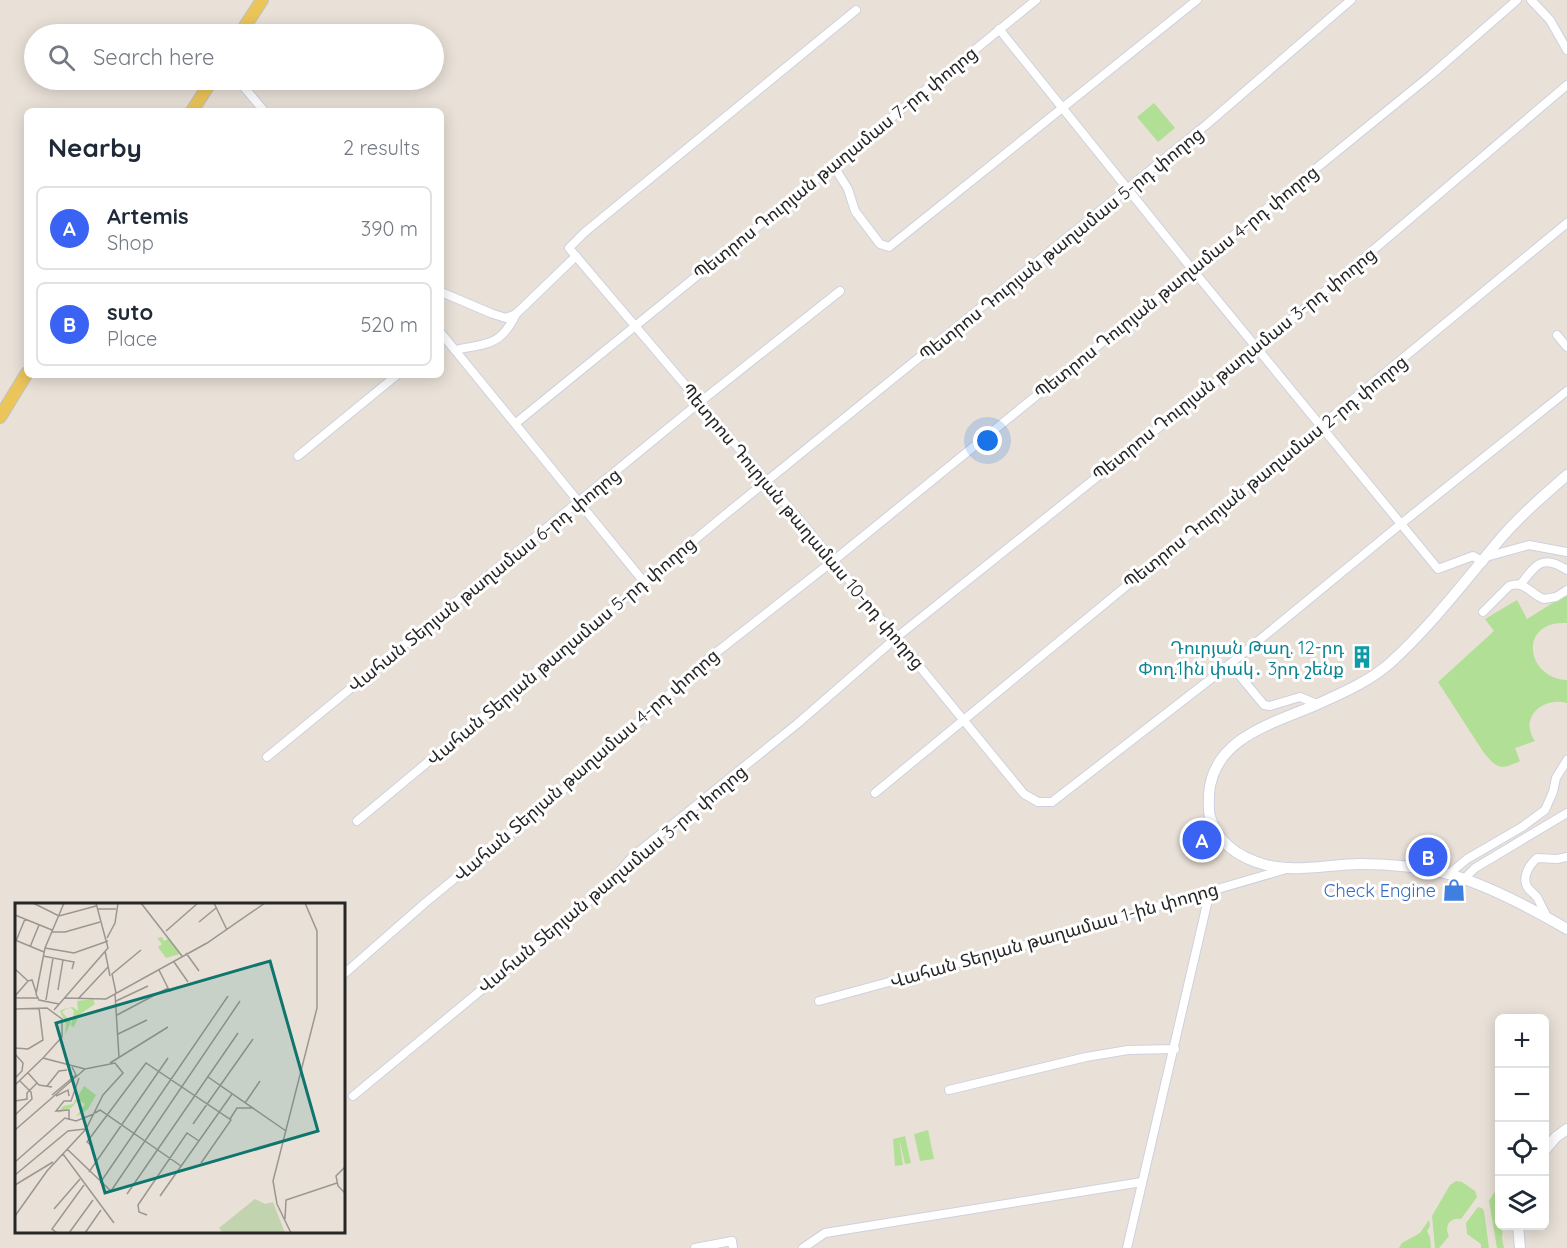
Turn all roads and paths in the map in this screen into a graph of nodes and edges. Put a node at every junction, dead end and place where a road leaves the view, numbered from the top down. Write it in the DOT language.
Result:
graph roads {
  1 [pos="262,0"];
  2 [pos="1036,0"];
  3 [pos="1197,0"];
  4 [pos="1351,0"];
  5 [pos="1517,0"];
  6 [pos="1531,0"];
  7 [pos="856,10"];
  8 [pos="246,24"];
  9 [pos="999,29"];
  10 [pos="1567,51"];
  11 [pos="1567,86"];
  12 [pos="206,90"];
  13 [pos="246,90"];
  14 [pos="194,108"];
  15 [pos="261,108"];
  16 [pos="1064,108"];
  17 [pos="833,165"];
  18 [pos="1128,189"];
  19 [pos="1567,223"];
  20 [pos="576,256"];
  21 [pos="1192,269"];
  22 [pos="840,291"];
  23 [pos="444,293"];
  24 [pos="516,314"];
  25 [pos="634,326"];
  26 [pos="1557,335"];
  27 [pos="444,338"];
  28 [pos="1567,347"];
  29 [pos="1257,349"];
  30 [pos="455,350"];
  31 [pos="24,378"];
  32 [pos="393,378"];
  33 [pos="1567,391"];
  34 [pos="700,402"];
  35 [pos="0,417"];
  36 [pos="516,423"];
  37 [pos="1321,427"];
  38 [pos="298,456"];
  39 [pos="1567,475"];
  40 [pos="767,483"];
  41 [pos="579,502"];
  42 [pos="1402,523"];
  43 [pos="1567,552"];
  44 [pos="1484,559"];
  45 [pos="833,561"];
  46 [pos="1567,570"];
  47 [pos="644,582"];
  48 [pos="1521,584"];
  49 [pos="1567,590"];
  50 [pos="1483,612"];
  51 [pos="897,637"];
  52 [pos="1230,664"];
  53 [pos="1317,704"];
  54 [pos="962,719"];
  55 [pos="267,757"];
  56 [pos="1567,760"];
  57 [pos="875,793"];
  58 [pos="1567,813"];
  59 [pos="357,821"];
  60 [pos="1567,857"];
  61 [pos="1288,868"];
  62 [pos="1449,874"];
  63 [pos="1464,879"];
  64 [pos="1210,891"];
  65 [pos="1547,918"];
  66 [pos="1567,929"];
  67 [pos="345,973"];
  68 [pos="819,1001"];
  69 [pos="1175,1049"];
  70 [pos="949,1090"];
  71 [pos="353,1096"];
  72 [pos="1567,1129"];
  73 [pos="1549,1146"];
  74 [pos="1142,1182"];
  75 [pos="1518,1230"];
  76 [pos="695,1248"];
  77 [pos="734,1248"];
  78 [pos="803,1248"];
  79 [pos="1127,1248"];
  80 [pos="1520,1248"];
  1 -- 8 [label="main road"];
  2 -- 9 [label="street, Պետրոս Դուրյան թաղամաս 7-րդ փողոց"];
  3 -- 16 [label="street"];
  4 -- 18 [label="street, Պետրոս Դուրյան թաղամաս 5-րդ փողոց"];
  5 -- 21 [label="street, Պետրոս Դուրյան թաղամաս 4-րդ փողոց"];
  6 -- 10 [label="street"];
  7 -- 20 [label="street, Պետրոս Դուրյան թաղամաս 10-րդ փողոց"];
  9 -- 16 [label="street"];
  9 -- 17 [label="street, Պետրոս Դուրյան թաղամաս 7-րդ փողոց"];
  11 -- 29 [label="street, Պետրոս Դուրյան թաղամաս 3-րդ փողոց"];
  12 -- 14 [label="main road"];
  13 -- 15 [label="street"];
  16 -- 17 [label="street"];
  16 -- 18 [label="street"];
  17 -- 25 [label="street, Պետրոս Դուրյան թաղամաս 7-րդ փողոց"];
  18 -- 21 [label="street"];
  18 -- 40 [label="street, Պետրոս Դուրյան թաղամաս 5-րդ փողոց"];
  19 -- 37 [label="street, Պետրոս Դուրյան թաղամաս 2-րդ փողոց"];
  20 -- 24 [label="street"];
  20 -- 25 [label="street, Պետրոս Դուրյան թաղամաս 10-րդ փողոց"];
  21 -- 29 [label="street"];
  21 -- 45 [label="street, Պետրոս Դուրյան թաղամաս 4-րդ փողոց"];
  22 -- 34 [label="street, Վահան Տերյան թաղամաս 6-րդ փողոց"];
  23 -- 24 [label="street"];
  24 -- 30 [label="street"];
  25 -- 34 [label="street, Պետրոս Դուրյան թաղամաս 10-րդ փողոց"];
  25 -- 36 [label="street, Պետրոս Դուրյան թաղամաս 7-րդ փողոց"];
  26 -- 28 [label="street"];
  27 -- 30 [label="street"];
  29 -- 37 [label="street"];
  29 -- 51 [label="street, Պետրոս Դուրյան թաղամաս 3-րդ փողոց"];
  30 -- 36 [label="street"];
  31 -- 35 [label="main road"];
  32 -- 38 [label="street"];
  33 -- 42 [label="street"];
  34 -- 40 [label="street, Պետրոս Դուրյան թաղամաս 10-րդ փողոց"];
  34 -- 41 [label="street, Վահան Տերյան թաղամաս 6-րդ փողոց"];
  36 -- 41 [label="street"];
  37 -- 42 [label="street"];
  37 -- 54 [label="street, Պետրոս Դուրյան թաղամաս 2-րդ փողոց"];
  39 -- 44 [label="main road"];
  40 -- 45 [label="street, Պետրոս Դուրյան թաղամաս 10-րդ փողոց"];
  40 -- 47 [label="street, Վահան Տերյան թաղամաս 5-րդ փողոց"];
  41 -- 47 [label="street"];
  41 -- 55 [label="street, Վահան Տերյան թաղամաս 6-րդ փողոց"];
  42 -- 44 [label="street"];
  42 -- 52 [label="street"];
  43 -- 44 [label="street"];
  44 -- 53 [label="main road"];
  45 -- 51 [label="street, Պետրոս Դուրյան թաղամաս 10-րդ փողոց"];
  45 -- 67 [label="street, Վահան Տերյան թաղամաս 4-րդ փողոց"];
  46 -- 48 [label="street"];
  47 -- 59 [label="street, Վահան Տերյան թաղամաս 5-րդ փողոց"];
  48 -- 49 [label="street"];
  48 -- 50 [label="street"];
  51 -- 54 [label="street, Պետրոս Դուրյան թաղամաս 10-րդ փողոց"];
  51 -- 71 [label="street, Վահան Տերյան թաղամաս 3-րդ փողոց"];
  52 -- 53 [label="street"];
  52 -- 54 [label="street, Պետրոս Դուրյան թաղամաս 10-րդ փողոց"];
  53 -- 61 [label="main road"];
  54 -- 57 [label="street, Պետրոս Դուրյան թաղամաս 2-րդ փողոց"];
  56 -- 62 [label="street"];
  58 -- 63 [label="street"];
  60 -- 65 [label="street"];
  61 -- 62 [label="main road"];
  61 -- 64 [label="street, Վահան Տերյան թաղամաս 1-ին փողոց"];
  62 -- 63 [label="main road"];
  63 -- 65 [label="main road"];
  64 -- 68 [label="street, Վահան Տերյան թաղամաս 1-ին փողոց"];
  64 -- 69 [label="street"];
  65 -- 66 [label="main road"];
  69 -- 70 [label="street"];
  69 -- 74 [label="street"];
  72 -- 73 [label="main road"];
  74 -- 78 [label="street"];
  74 -- 79 [label="street"];
  75 -- 80 [label="main road"];
  76 -- 77 [label="street"];
}
